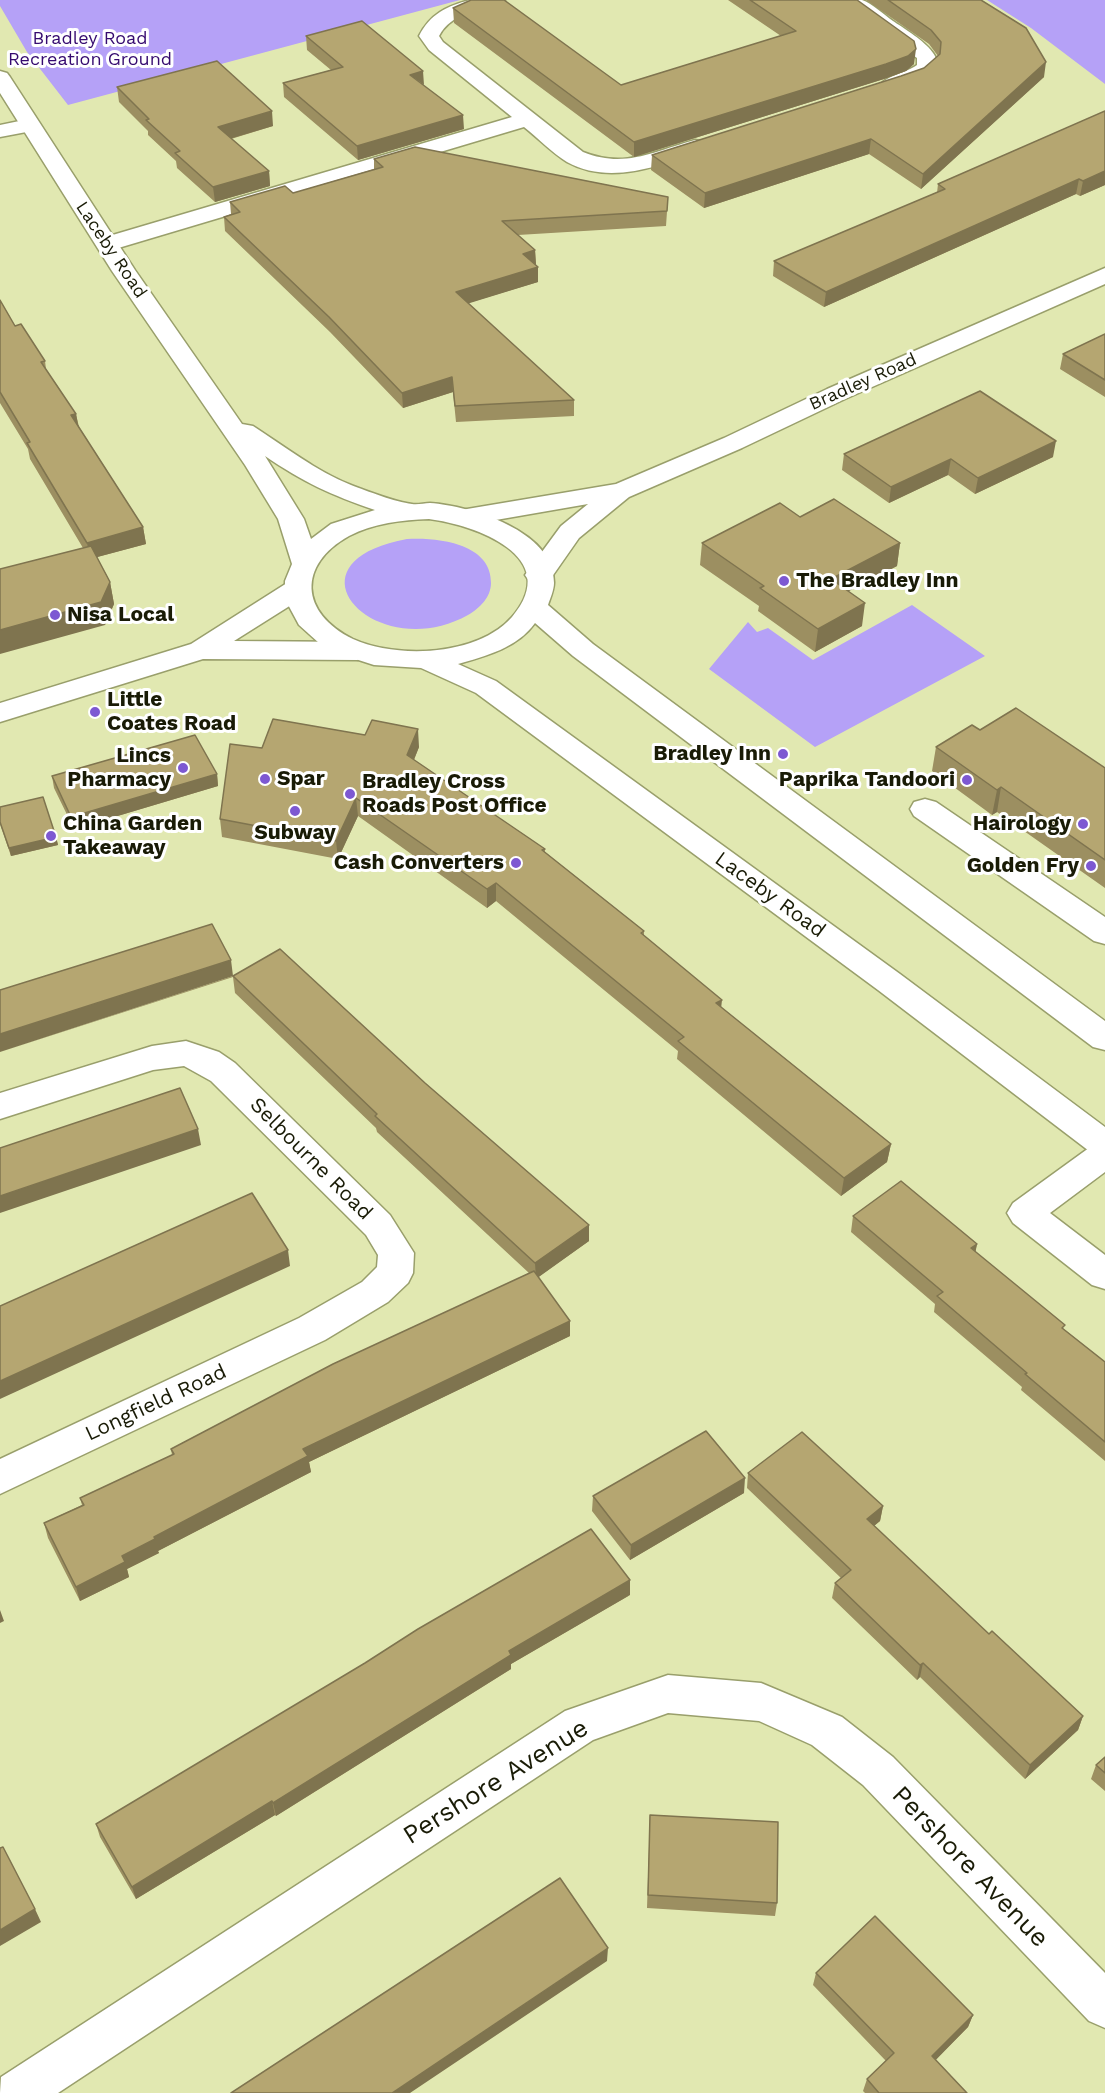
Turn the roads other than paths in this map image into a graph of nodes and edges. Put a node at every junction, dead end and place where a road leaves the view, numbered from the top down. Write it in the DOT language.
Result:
graph roads {
  1 [pos="495,0"];
  2 [pos="849,0"];
  3 [pos="0,77"];
  4 [pos="870,92"];
  5 [pos="527,119"];
  6 [pos="29,125"];
  7 [pos="0,131"];
  8 [pos="715,141"];
  9 [pos="106,244"];
  10 [pos="1105,275"];
  11 [pos="227,420"];
  12 [pos="622,491"];
  13 [pos="409,512"];
  14 [pos="467,517"];
  15 [pos="305,563"];
  16 [pos="539,575"];
  17 [pos="297,589"];
  18 [pos="533,608"];
  19 [pos="201,650"];
  20 [pos="357,651"];
  21 [pos="426,660"];
  22 [pos="0,713"];
  23 [pos="925,809"];
  24 [pos="1105,933"];
  25 [pos="1105,1038"];
  26 [pos="0,1106"];
  27 [pos="1105,1145"];
  28 [pos="1105,1154"];
  29 [pos="1105,1275"];
  30 [pos="312,1329"];
  31 [pos="0,1477"];
  32 [pos="1105,2006"];
  33 [pos="17,2093"];
  1 -- 5 [label="main road"];
  2 -- 4 [label="main road"];
  3 -- 6 [label="main road, Laceby Road"];
  5 -- 8 [label="main road"];
  5 -- 9 [label="main road"];
  6 -- 7 [label="main road"];
  6 -- 9 [label="main road, Laceby Road"];
  9 -- 11 [label="main road, Laceby Road"];
  10 -- 12 [label="main road, Bradley Road"];
  11 -- 13 [label="main road, Laceby Road"];
  11 -- 15 [label="main road, Laceby Road"];
  12 -- 14 [label="main road, Bradley Road"];
  12 -- 16 [label="main road, Bradley Road"];
  13 -- 14 [label="main road"];
  13 -- 15 [label="main road"];
  14 -- 16 [label="main road"];
  15 -- 17 [label="main road"];
  16 -- 18 [label="main road"];
  17 -- 19 [label="main road"];
  17 -- 20 [label="main road"];
  18 -- 21 [label="main road"];
  18 -- 25 [label="main road"];
  19 -- 20 [label="main road"];
  19 -- 22 [label="main road"];
  20 -- 21 [label="main road"];
  21 -- 27 [label="main road, Laceby Road"];
  23 -- 24 [label="main road"];
  26 -- 30 [label="main road, Selbourne Road"];
  28 -- 29 [label="main road"];
  30 -- 31 [label="main road, Longfield Road"];
  32 -- 33 [label="main road, Pershore Avenue"];
}
